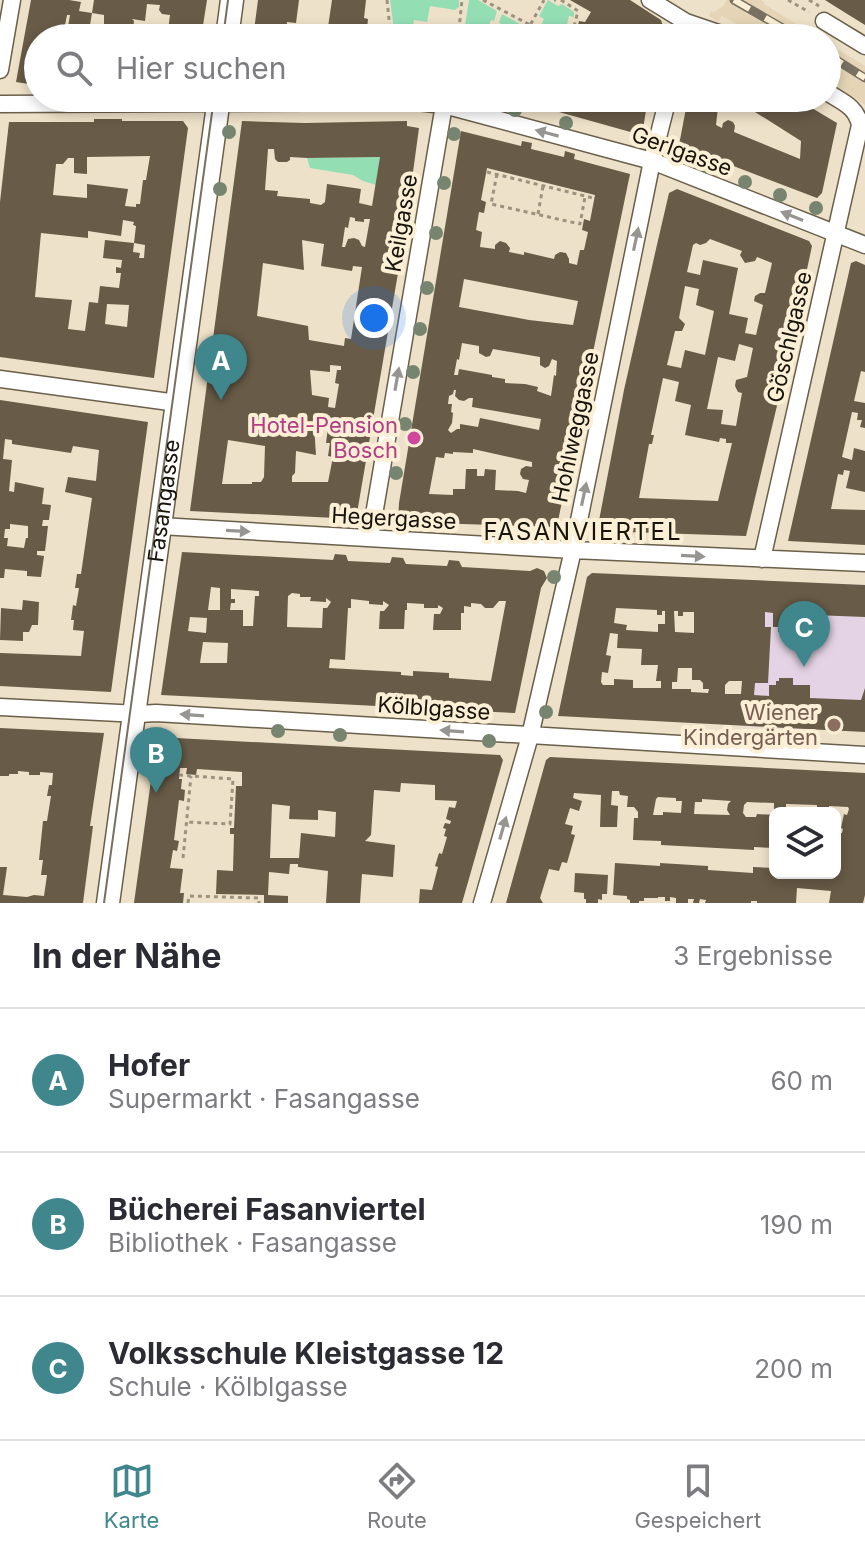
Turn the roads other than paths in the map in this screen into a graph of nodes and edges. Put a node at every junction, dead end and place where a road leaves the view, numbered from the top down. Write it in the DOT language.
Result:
graph roads {
  1 [pos="12,0"];
  2 [pos="232,0"];
  3 [pos="650,0"];
  4 [pos="824,21"];
  5 [pos="229,24"];
  6 [pos="677,24"];
  7 [pos="829,24"];
  8 [pos="841,31"];
  9 [pos="865,46"];
  10 [pos="0,70"];
  11 [pos="841,101"];
  12 [pos="0,104"];
  13 [pos="24,104"];
  14 [pos="217,112"];
  15 [pos="443,112"];
  16 [pos="470,112"];
  17 [pos="664,112"];
  18 [pos="862,127"];
  19 [pos="652,161"];
  20 [pos="835,233"];
  21 [pos="865,245"];
  22 [pos="0,379"];
  23 [pos="177,403"];
  24 [pos="160,526"];
  25 [pos="370,538"];
  26 [pos="573,550"];
  27 [pos="762,559"];
  28 [pos="865,563"];
  29 [pos="0,707"];
  30 [pos="135,713"];
  31 [pos="530,736"];
  32 [pos="865,755"];
  33 [pos="108,903"];
  34 [pos="482,903"];
  1 -- 10 [label="street"];
  2 -- 5 [label="main road"];
  3 -- 6 [label="street"];
  4 -- 7 [label="street"];
  8 -- 9 [label="street"];
  11 -- 18 [label="street"];
  12 -- 13 [label="street, Gerlgasse"];
  14 -- 23 [label="main road, Fasangasse"];
  25 -- 15 [label="street, Keilgasse, one-way"];
  19 -- 16 [label="street, Gerlgasse, one-way"];
  17 -- 19 [label="street, Hohlweggasse"];
  18 -- 20 [label="street, Göschlgasse"];
  20 -- 19 [label="street, Gerlgasse, one-way"];
  26 -- 19 [label="street, Hohlweggasse, one-way"];
  20 -- 21 [label="street, Gerlgasse"];
  20 -- 27 [label="street, Göschlgasse"];
  22 -- 23 [label="street"];
  23 -- 24 [label="main road, Fasangasse"];
  24 -- 25 [label="street, Hegergasse, one-way"];
  24 -- 30 [label="main road, Fasangasse"];
  25 -- 26 [label="street, Hegergasse"];
  26 -- 27 [label="street, Hegergasse, one-way"];
  26 -- 31 [label="street, Hohlweggasse"];
  27 -- 28 [label="street, Hegergasse"];
  29 -- 30 [label="street, Kölblgasse"];
  31 -- 30 [label="street, Kölblgasse, one-way"];
  30 -- 33 [label="main road, Fasangasse"];
  31 -- 32 [label="street, Kölblgasse"];
  34 -- 31 [label="street, Hohlweggasse, one-way"];
}
